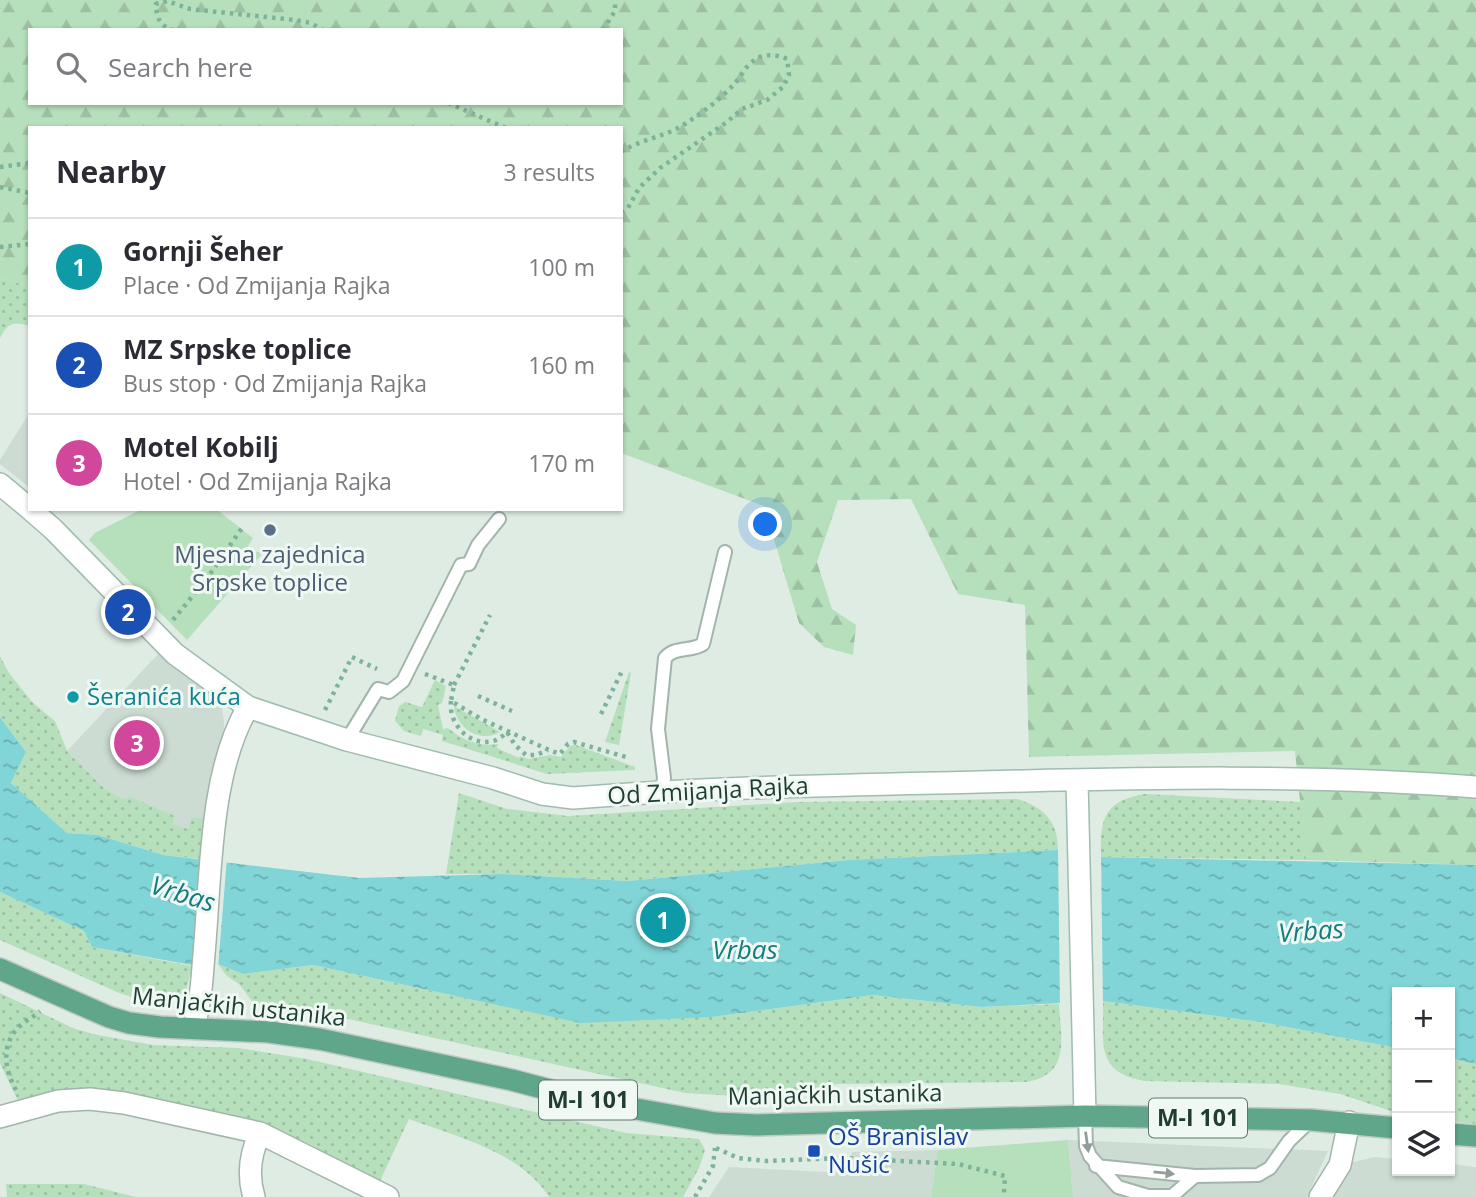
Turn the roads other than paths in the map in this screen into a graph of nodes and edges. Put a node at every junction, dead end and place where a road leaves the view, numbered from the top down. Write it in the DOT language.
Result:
graph roads {
  1 [pos="0,484"];
  2 [pos="28,507"];
  3 [pos="32,511"];
  4 [pos="499,519"];
  5 [pos="724,552"];
  6 [pos="248,707"];
  7 [pos="347,740"];
  8 [pos="1077,779"];
  9 [pos="1476,787"];
  10 [pos="654,793"];
  11 [pos="0,969"];
  12 [pos="194,1028"];
  13 [pos="1085,1116"];
  14 [pos="0,1117"];
  15 [pos="1311,1120"];
  16 [pos="1349,1122"];
  17 [pos="1392,1127"];
  18 [pos="260,1133"];
  19 [pos="1455,1134"];
  20 [pos="1476,1136"];
  21 [pos="1097,1166"];
  22 [pos="1195,1176"];
  23 [pos="254,1197"];
  24 [pos="388,1197"];
  25 [pos="1320,1197"];
  1 -- 2 [label="street, Od Zmijanja Rajka"];
  3 -- 6 [label="street, Od Zmijanja Rajka"];
  4 -- 7 [label="lane"];
  5 -- 10 [label="lane"];
  6 -- 7 [label="street, Od Zmijanja Rajka"];
  6 -- 12 [label="street"];
  7 -- 10 [label="street, Od Zmijanja Rajka"];
  8 -- 9 [label="street, Od Zmijanja Rajka"];
  8 -- 10 [label="street, Od Zmijanja Rajka"];
  8 -- 13 [label="street"];
  11 -- 12 [label="main road, Manjačkih ustanika / M-I 101"];
  12 -- 13 [label="main road, Manjačkih ustanika / M-I 101"];
  13 -- 15 [label="main road, Manjačkih ustanika / M-I 101"];
  13 -- 21 [label="lane, one-way"];
  14 -- 18 [label="street"];
  15 -- 16 [label="main road, Manjačkih ustanika / M-I 101"];
  15 -- 22 [label="lane"];
  16 -- 17 [label="main road, Manjačkih ustanika / M-I 101"];
  16 -- 25 [label="street"];
  18 -- 23 [label="street"];
  18 -- 24 [label="street"];
  19 -- 20 [label="main road"];
  21 -- 22 [label="lane, one-way"];
  21 -- 22 [label="lane"];
}
